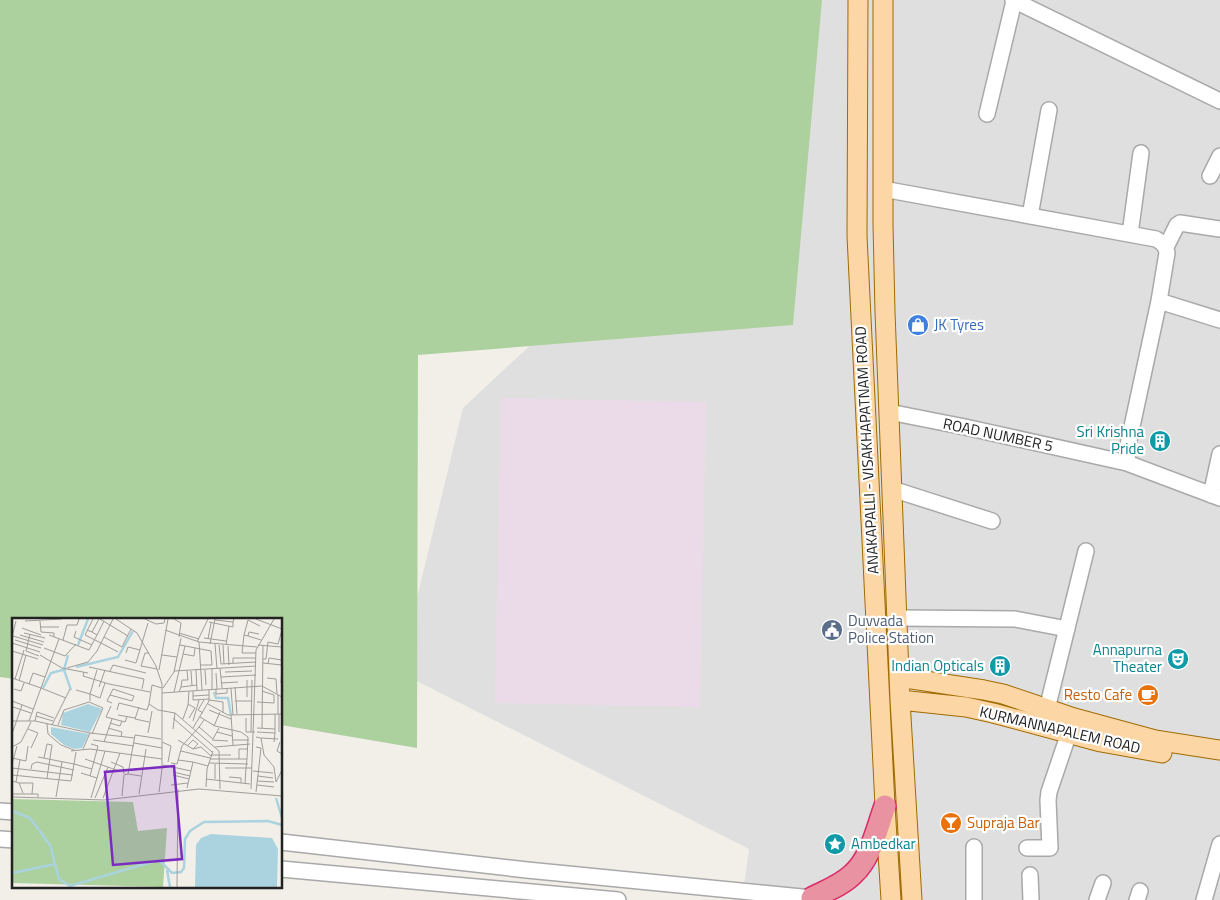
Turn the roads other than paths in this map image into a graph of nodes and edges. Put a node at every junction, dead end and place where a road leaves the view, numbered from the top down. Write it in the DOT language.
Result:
graph roads {
  1 [pos="858,0"];
  2 [pos="884,0"];
  3 [pos="1013,0"];
  4 [pos="1220,101"];
  5 [pos="1049,110"];
  6 [pos="987,114"];
  7 [pos="1141,153"];
  8 [pos="1220,156"];
  9 [pos="1210,176"];
  10 [pos="883,189"];
  11 [pos="1030,216"];
  12 [pos="1220,229"];
  13 [pos="1130,234"];
  14 [pos="1166,247"];
  15 [pos="1159,301"];
  16 [pos="860,312"];
  17 [pos="885,312"];
  18 [pos="1220,320"];
  19 [pos="889,412"];
  20 [pos="1220,454"];
  21 [pos="1127,463"];
  22 [pos="892,489"];
  23 [pos="1216,497"];
  24 [pos="992,521"];
  25 [pos="1086,551"];
  26 [pos="897,618"];
  27 [pos="1067,629"];
  28 [pos="899,677"];
  29 [pos="900,700"];
  30 [pos="1047,709"];
  31 [pos="1071,726"];
  32 [pos="1220,750"];
  33 [pos="1220,760"];
  34 [pos="885,806"];
  35 [pos="282,842"];
  36 [pos="1220,844"];
  37 [pos="974,847"];
  38 [pos="1027,848"];
  39 [pos="282,869"];
  40 [pos="1030,875"];
  41 [pos="1103,883"];
  42 [pos="821,899"];
  43 [pos="618,900"];
  44 [pos="891,900"];
  45 [pos="912,900"];
  46 [pos="974,900"];
  47 [pos="1031,900"];
  48 [pos="1097,900"];
  49 [pos="1204,900"];
  1 -- 16 [label="main road, ANAKAPALLI - VISAKHAPATNAM ROAD"];
  2 -- 10 [label="main road, ANAKAPALLI - VISAKHAPATNAM ROAD"];
  3 -- 4 [label="street"];
  3 -- 6 [label="street"];
  5 -- 11 [label="street"];
  7 -- 13 [label="street"];
  8 -- 9 [label="street"];
  10 -- 11 [label="street"];
  10 -- 17 [label="main road, ANAKAPALLI - VISAKHAPATNAM ROAD"];
  11 -- 13 [label="street"];
  12 -- 14 [label="street"];
  13 -- 14 [label="street"];
  14 -- 15 [label="street"];
  15 -- 18 [label="street"];
  15 -- 21 [label="street"];
  16 -- 17 [label="main road"];
  16 -- 34 [label="main road, ANAKAPALLI - VISAKHAPATNAM ROAD"];
  17 -- 19 [label="main road, ANAKAPALLI - VISAKHAPATNAM ROAD"];
  19 -- 21 [label="street, ROAD NUMBER 5"];
  19 -- 22 [label="main road, ANAKAPALLI - VISAKHAPATNAM ROAD"];
  20 -- 23 [label="street"];
  21 -- 23 [label="street, ROAD NUMBER 5"];
  22 -- 24 [label="street"];
  22 -- 26 [label="main road, ANAKAPALLI - VISAKHAPATNAM ROAD"];
  25 -- 27 [label="street"];
  26 -- 27 [label="street"];
  26 -- 28 [label="main road, ANAKAPALLI - VISAKHAPATNAM ROAD"];
  27 -- 30 [label="street"];
  28 -- 29 [label="main road, ANAKAPALLI - VISAKHAPATNAM ROAD"];
  28 -- 30 [label="main road"];
  29 -- 31 [label="main road, KURMANNAPALEM ROAD"];
  29 -- 45 [label="main road, ANAKAPALLI - VISAKHAPATNAM ROAD"];
  30 -- 31 [label="main road"];
  31 -- 32 [label="main road"];
  31 -- 33 [label="main road, KURMANNAPALEM ROAD"];
  31 -- 38 [label="street"];
  34 -- 42 [label="highway"];
  34 -- 44 [label="main road, ANAKAPALLI - VISAKHAPATNAM ROAD"];
  35 -- 42 [label="street"];
  36 -- 49 [label="street"];
  37 -- 46 [label="street"];
  39 -- 43 [label="street"];
  40 -- 47 [label="street"];
  41 -- 48 [label="street"];
}
